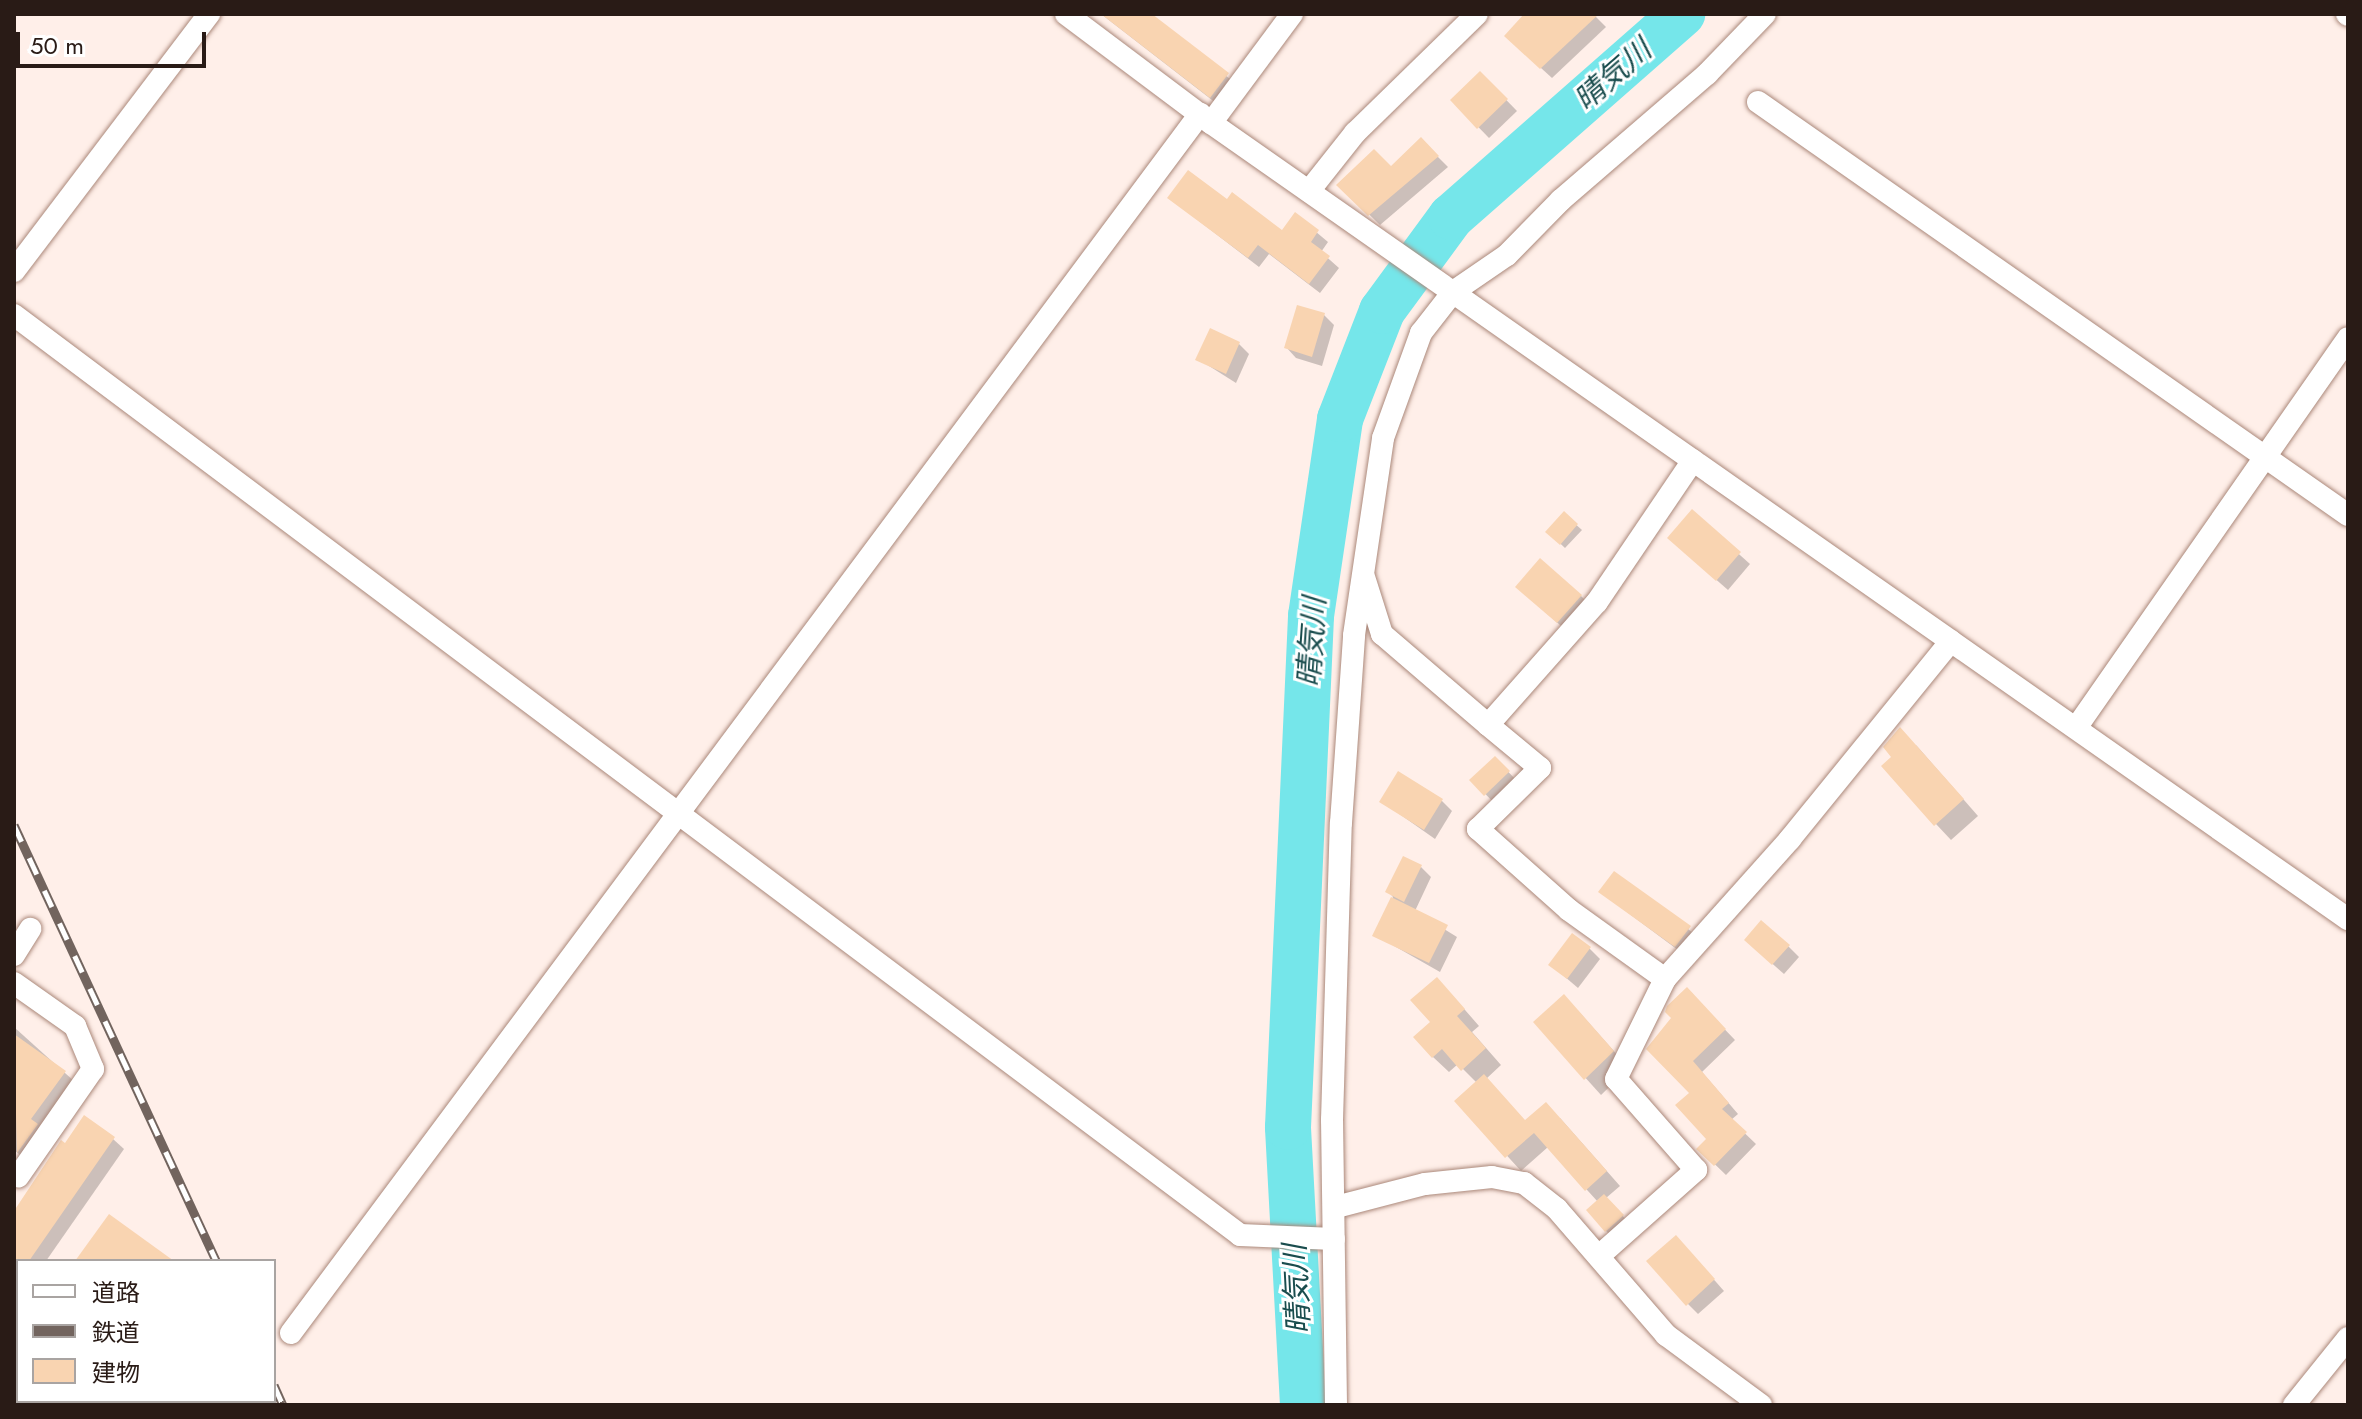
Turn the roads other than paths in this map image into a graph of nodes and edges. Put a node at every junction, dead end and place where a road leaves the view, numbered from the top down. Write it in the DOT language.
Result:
graph roads {
  1 [pos="209,14"];
  2 [pos="1066,14"];
  3 [pos="1292,14"];
  4 [pos="1477,14"];
  5 [pos="1765,14"];
  6 [pos="1758,102"];
  7 [pos="1206,118"];
  8 [pos="1309,191"];
  9 [pos="14,271"];
  10 [pos="1453,292"];
  11 [pos="14,315"];
  12 [pos="2348,338"];
  13 [pos="2265,457"];
  14 [pos="1693,460"];
  15 [pos="2348,515"];
  16 [pos="1362,570"];
  17 [pos="1951,641"];
  18 [pos="1488,725"];
  19 [pos="2076,728"];
  20 [pos="678,813"];
  21 [pos="2348,919"];
  22 [pos="30,929"];
  23 [pos="14,955"];
  24 [pos="1665,979"];
  25 [pos="14,983"];
  26 [pos="15,1178"];
  27 [pos="1336,1207"];
  28 [pos="1328,1239"];
  29 [pos="1599,1256"];
  30 [pos="291,1333"];
  31 [pos="2348,1338"];
  32 [pos="1336,1405"];
  33 [pos="1761,1405"];
  34 [pos="2294,1405"];
  1 -- 9 [label="street"];
  2 -- 7 [label="street"];
  3 -- 7 [label="street"];
  4 -- 8 [label="street"];
  5 -- 10 [label="street"];
  6 -- 13 [label="street"];
  7 -- 8 [label="street"];
  7 -- 20 [label="street"];
  8 -- 10 [label="street"];
  10 -- 14 [label="street"];
  10 -- 16 [label="street"];
  11 -- 20 [label="street"];
  12 -- 13 [label="street"];
  13 -- 15 [label="street"];
  13 -- 19 [label="street"];
  14 -- 17 [label="street"];
  14 -- 18 [label="street"];
  16 -- 18 [label="street"];
  16 -- 27 [label="street"];
  17 -- 19 [label="street"];
  17 -- 24 [label="street"];
  18 -- 24 [label="street"];
  19 -- 21 [label="street"];
  20 -- 28 [label="street"];
  20 -- 30 [label="street"];
  22 -- 23 [label="street"];
  24 -- 29 [label="street"];
  25 -- 26 [label="street"];
  27 -- 28 [label="street"];
  27 -- 29 [label="street"];
  28 -- 32 [label="street"];
  29 -- 33 [label="street"];
  31 -- 34 [label="street"];
}
